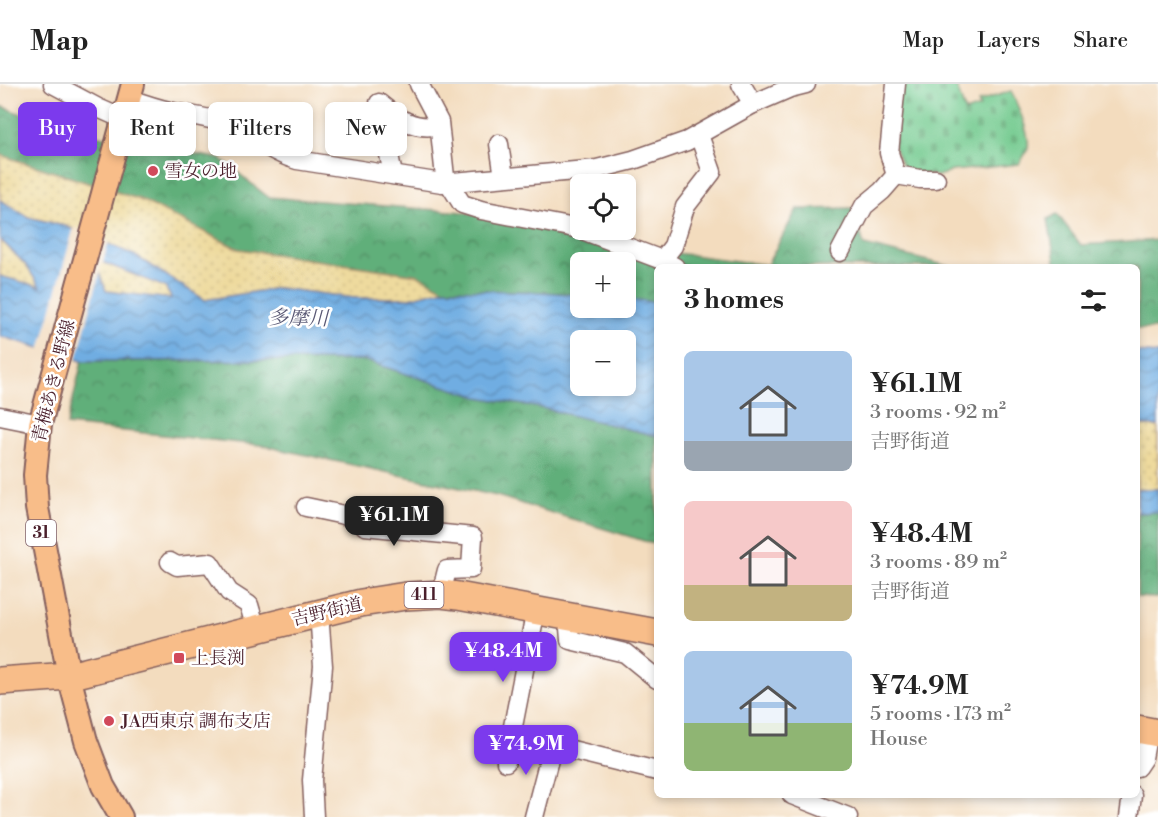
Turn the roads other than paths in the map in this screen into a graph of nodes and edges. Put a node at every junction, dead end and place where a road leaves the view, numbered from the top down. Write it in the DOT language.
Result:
graph roads {
  1 [pos="53,84"];
  2 [pos="419,84"];
  3 [pos="741,84"];
  4 [pos="896,84"];
  5 [pos="794,85"];
  6 [pos="753,104"];
  7 [pos="109,108"];
  8 [pos="196,116"];
  9 [pos="407,122"];
  10 [pos="439,125"];
  11 [pos="699,135"];
  12 [pos="499,144"];
  13 [pos="113,156"];
  14 [pos="389,156"];
  15 [pos="393,175"];
  16 [pos="896,175"];
  17 [pos="504,177"];
  18 [pos="936,179"];
  19 [pos="448,182"];
  20 [pos="570,227"];
  21 [pos="609,240"];
  22 [pos="840,252"];
  23 [pos="668,263"];
  24 [pos="0,417"];
  25 [pos="40,424"];
  26 [pos="306,507"];
  27 [pos="170,562"];
  28 [pos="441,594"];
  29 [pos="536,609"];
  30 [pos="319,613"];
  31 [pos="568,616"];
  32 [pos="256,629"];
  33 [pos="654,632"];
  34 [pos="69,676"];
  35 [pos="654,676"];
  36 [pos="0,681"];
  37 [pos="1148,731"];
  38 [pos="527,739"];
  39 [pos="553,744"];
  40 [pos="1144,760"];
  41 [pos="506,762"];
  42 [pos="654,770"];
  43 [pos="800,798"];
  44 [pos="1132,798"];
  45 [pos="122,817"];
  46 [pos="314,817"];
  47 [pos="534,817"];
  48 [pos="848,817"];
  49 [pos="1129,817"];
  1 -- 7 [label="street"];
  2 -- 10 [label="street"];
  3 -- 6 [label="street"];
  4 -- 16 [label="street"];
  5 -- 6 [label="street"];
  6 -- 11 [label="street"];
  8 -- 15 [label="street"];
  9 -- 10 [label="street"];
  10 -- 19 [label="street"];
  11 -- 17 [label="street"];
  11 -- 23 [label="street"];
  12 -- 17 [label="street"];
  13 -- 25 [label="main road, 青梅あきる野線 / 31"];
  14 -- 15 [label="street"];
  15 -- 19 [label="street"];
  16 -- 18 [label="street"];
  16 -- 22 [label="street"];
  17 -- 19 [label="street"];
  19 -- 20 [label="street"];
  21 -- 23 [label="street"];
  24 -- 25 [label="street"];
  25 -- 34 [label="main road, 青梅あきる野線 / 31"];
  26 -- 28 [label="street"];
  27 -- 32 [label="street"];
  28 -- 29 [label="highway, 吉野街道 / 411"];
  28 -- 30 [label="highway, 吉野街道 / 411"];
  29 -- 31 [label="highway, 吉野街道 / 411"];
  29 -- 41 [label="street"];
  30 -- 32 [label="highway, 吉野街道 / 411"];
  30 -- 46 [label="street"];
  31 -- 33 [label="highway, 吉野街道 / 411"];
  31 -- 35 [label="street"];
  32 -- 34 [label="highway, 吉野街道 / 411"];
  34 -- 36 [label="highway, 吉野街道 / 411"];
  34 -- 45 [label="main road, 青梅あきる野線 / 31"];
  37 -- 40 [label="street"];
  38 -- 39 [label="street"];
  39 -- 42 [label="street"];
  39 -- 47 [label="street"];
  43 -- 48 [label="street"];
  44 -- 49 [label="street"];
}
